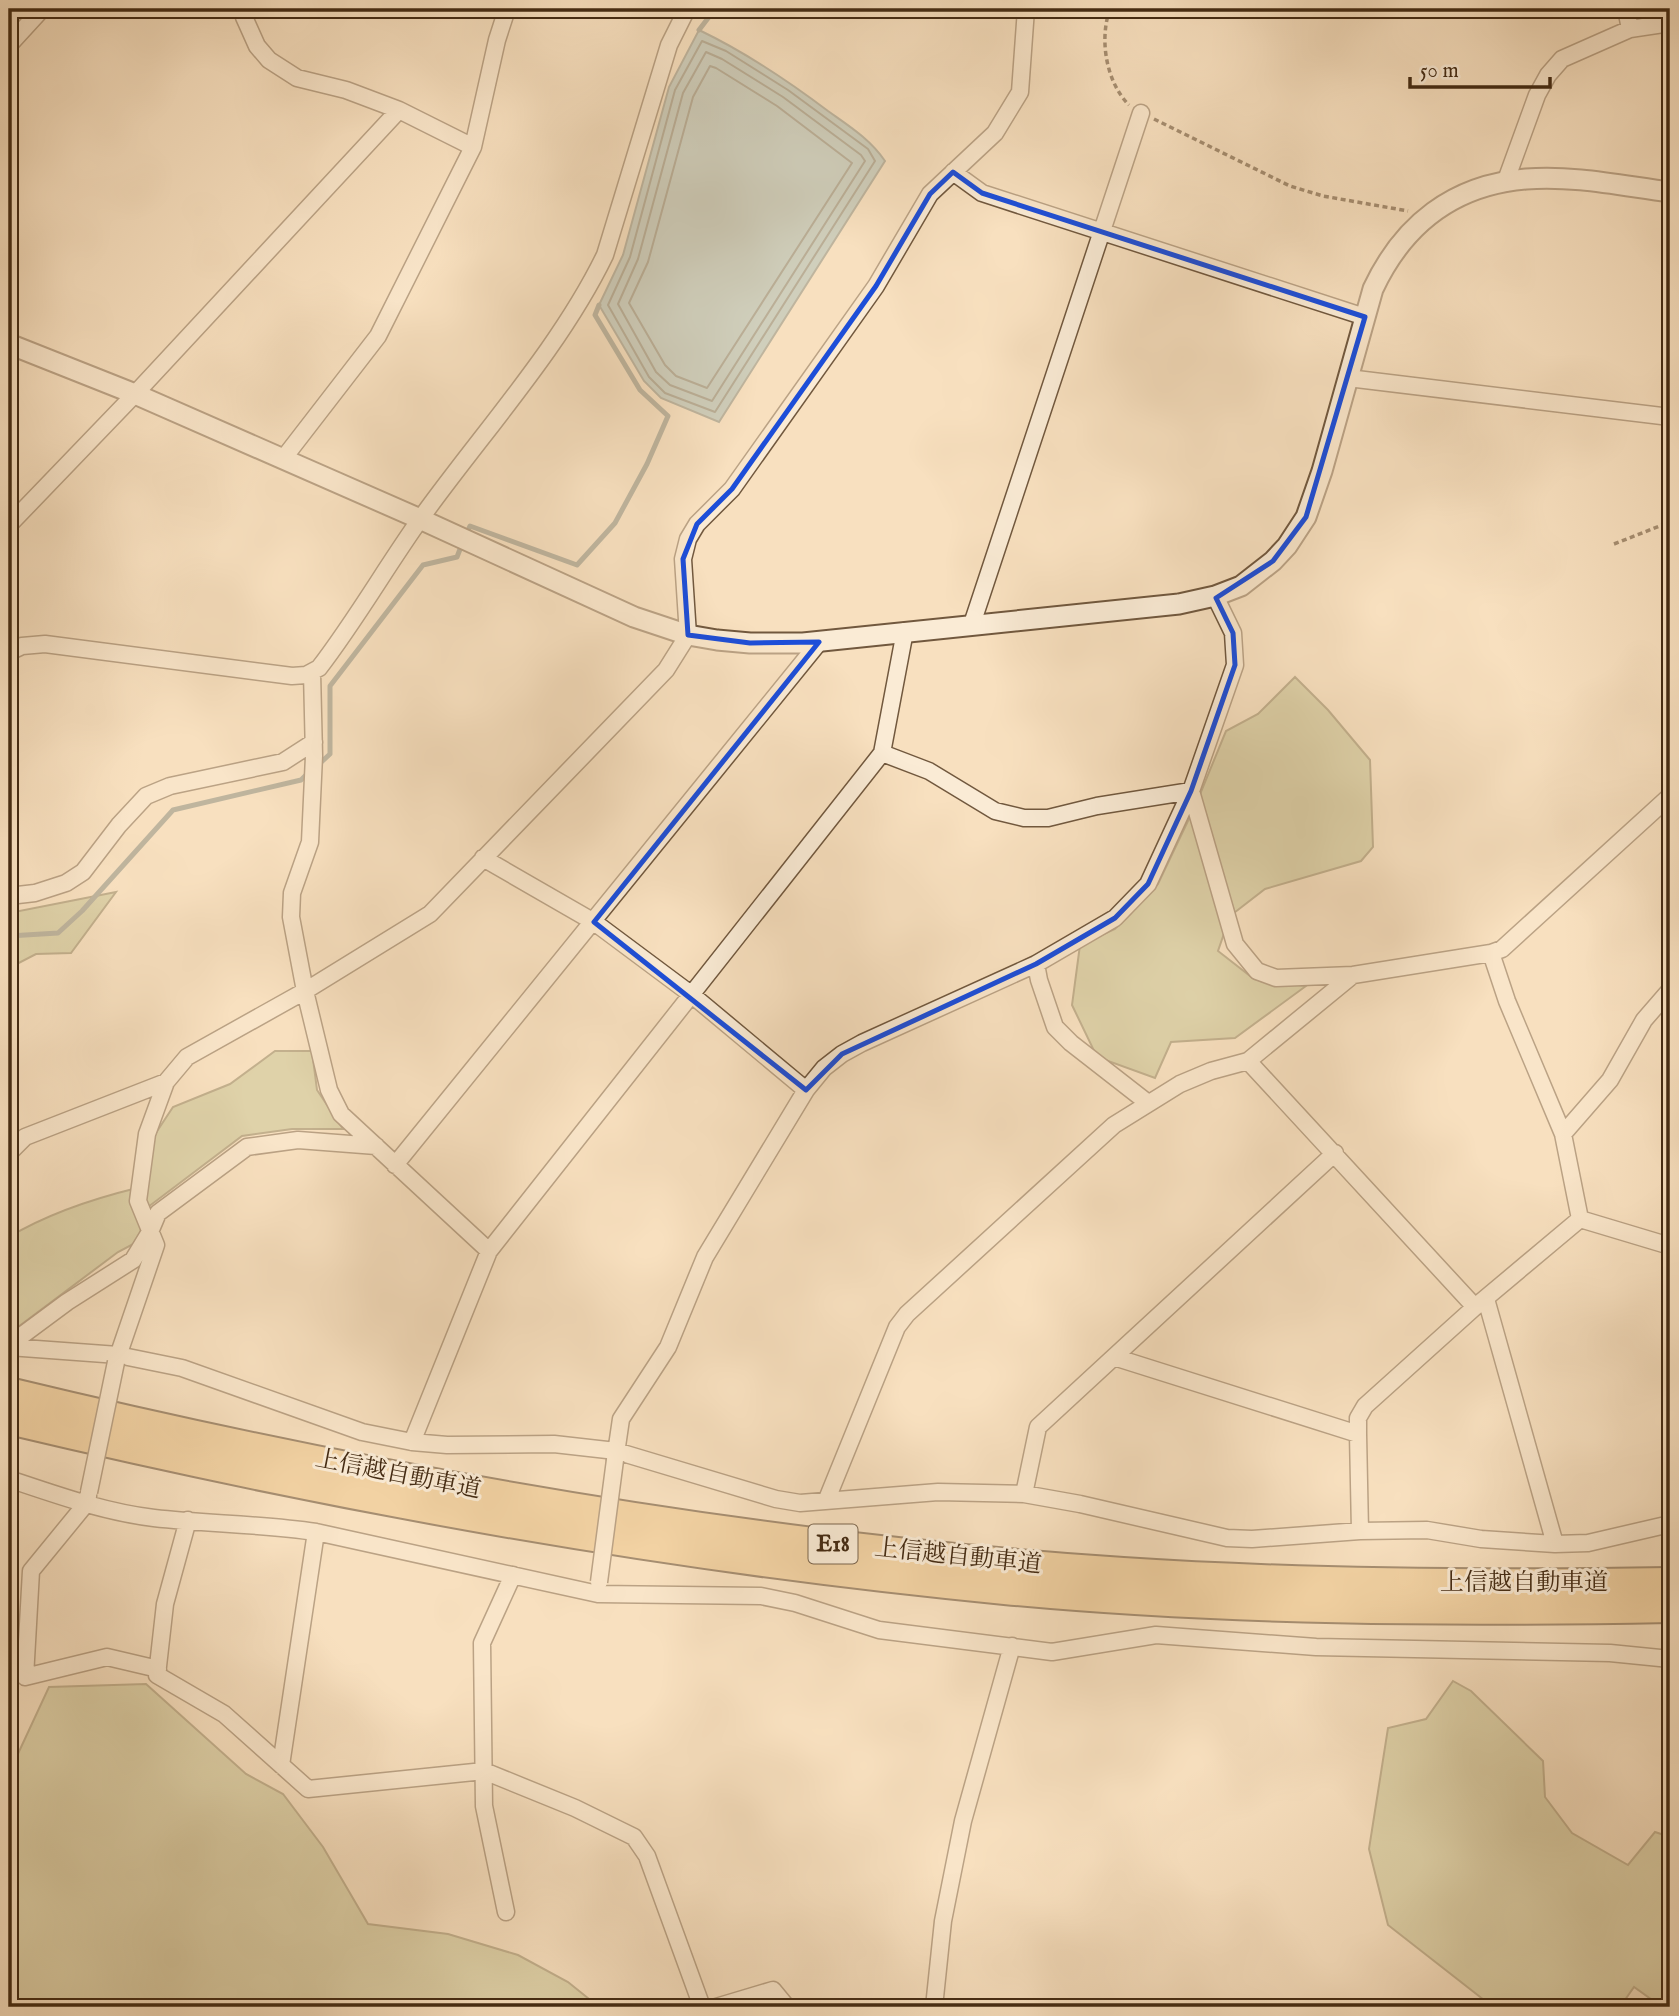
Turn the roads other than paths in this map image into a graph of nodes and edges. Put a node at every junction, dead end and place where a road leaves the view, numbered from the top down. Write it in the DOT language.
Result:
graph roads {
  1 [pos="42,9"];
  2 [pos="244,9"];
  3 [pos="507,9"];
  4 [pos="687,9"];
  5 [pos="1026,9"];
  6 [pos="1626,9"];
  7 [pos="1670,23"];
  8 [pos="1630,29"];
  9 [pos="9,45"];
  10 [pos="399,110"];
  11 [pos="1141,113"];
  12 [pos="473,147"];
  13 [pos="953,172"];
  14 [pos="1505,183"];
  15 [pos="1670,192"];
  16 [pos="1101,232"];
  17 [pos="1365,317"];
  18 [pos="9,344"];
  19 [pos="1348,378"];
  20 [pos="135,394"];
  21 [pos="1670,418"];
  22 [pos="283,459"];
  23 [pos="420,519"];
  24 [pos="9,525"];
  25 [pos="1215,596"];
  26 [pos="972,624"];
  27 [pos="905,631"];
  28 [pos="688,635"];
  29 [pos="821,640"];
  30 [pos="9,652"];
  31 [pos="312,672"];
  32 [pos="314,749"];
  33 [pos="882,753"];
  34 [pos="1191,791"];
  35 [pos="1670,796"];
  36 [pos="483,858"];
  37 [pos="9,896"];
  38 [pos="594,922"];
  39 [pos="1491,953"];
  40 [pos="1037,964"];
  41 [pos="1353,975"];
  42 [pos="1670,990"];
  43 [pos="305,991"];
  44 [pos="692,995"];
  45 [pos="1248,1060"];
  46 [pos="166,1082"];
  47 [pos="806,1090"];
  48 [pos="1148,1103"];
  49 [pos="1563,1134"];
  50 [pos="376,1146"];
  51 [pos="9,1153"];
  52 [pos="1335,1153"];
  53 [pos="395,1165"];
  54 [pos="1580,1219"];
  55 [pos="150,1232"];
  56 [pos="1670,1246"];
  57 [pos="489,1251"];
  58 [pos="1481,1303"];
  59 [pos="9,1346"];
  60 [pos="1114,1357"];
  61 [pos="117,1358"];
  62 [pos="9,1392"];
  63 [pos="9,1420"];
  64 [pos="1358,1434"];
  65 [pos="412,1442"];
  66 [pos="615,1455"];
  67 [pos="9,1479"];
  68 [pos="1024,1494"];
  69 [pos="87,1498"];
  70 [pos="827,1499"];
  71 [pos="188,1520"];
  72 [pos="1670,1524"];
  73 [pos="1360,1531"];
  74 [pos="316,1532"];
  75 [pos="1555,1544"];
  76 [pos="513,1575"];
  77 [pos="1670,1582"];
  78 [pos="598,1588"];
  79 [pos="1670,1608"];
  80 [pos="1012,1646"];
  81 [pos="1670,1659"];
  82 [pos="158,1669"];
  83 [pos="281,1765"];
  84 [pos="484,1771"];
  85 [pos="506,1912"];
  86 [pos="702,2007"];
  87 [pos="716,2007"];
  88 [pos="787,2007"];
  89 [pos="934,2007"];
  1 -- 9 [label="street"];
  2 -- 10 [label="street"];
  3 -- 12 [label="street"];
  4 -- 23 [label="street"];
  5 -- 13 [label="street"];
  6 -- 8 [label="street"];
  7 -- 8 [label="street"];
  8 -- 14 [label="street"];
  10 -- 12 [label="street"];
  10 -- 20 [label="street"];
  11 -- 16 [label="street"];
  12 -- 22 [label="street"];
  13 -- 16 [label="street"];
  13 -- 28 [label="street"];
  14 -- 15 [label="street"];
  14 -- 17 [label="street"];
  16 -- 17 [label="street"];
  16 -- 26 [label="street"];
  17 -- 19 [label="street"];
  18 -- 20 [label="street"];
  19 -- 21 [label="street"];
  19 -- 25 [label="street"];
  20 -- 22 [label="street"];
  20 -- 24 [label="street"];
  22 -- 23 [label="street"];
  23 -- 28 [label="street"];
  23 -- 31 [label="street"];
  25 -- 26 [label="street"];
  25 -- 34 [label="street"];
  26 -- 27 [label="street"];
  27 -- 29 [label="street"];
  27 -- 33 [label="street"];
  28 -- 29 [label="street"];
  28 -- 36 [label="street"];
  29 -- 38 [label="street"];
  30 -- 31 [label="street"];
  31 -- 32 [label="street"];
  32 -- 37 [label="street"];
  32 -- 43 [label="street"];
  33 -- 34 [label="street"];
  33 -- 44 [label="street"];
  34 -- 40 [label="street"];
  34 -- 41 [label="street"];
  35 -- 39 [label="street"];
  36 -- 38 [label="street"];
  36 -- 43 [label="street"];
  38 -- 44 [label="street"];
  38 -- 53 [label="street"];
  39 -- 41 [label="street"];
  39 -- 49 [label="street"];
  40 -- 47 [label="street"];
  40 -- 48 [label="street"];
  41 -- 45 [label="street"];
  42 -- 49 [label="street"];
  43 -- 46 [label="street"];
  43 -- 50 [label="street"];
  44 -- 47 [label="street"];
  44 -- 57 [label="street"];
  45 -- 48 [label="street"];
  45 -- 52 [label="street"];
  46 -- 51 [label="street"];
  46 -- 55 [label="street"];
  47 -- 66 [label="street"];
  48 -- 70 [label="street"];
  49 -- 54 [label="street"];
  50 -- 53 [label="street"];
  50 -- 55 [label="street"];
  52 -- 58 [label="street"];
  52 -- 60 [label="street"];
  53 -- 57 [label="street"];
  54 -- 56 [label="street"];
  54 -- 58 [label="street"];
  55 -- 59 [label="street"];
  55 -- 61 [label="street"];
  57 -- 65 [label="street"];
  58 -- 64 [label="street"];
  58 -- 75 [label="street"];
  59 -- 61 [label="street"];
  60 -- 64 [label="street"];
  60 -- 68 [label="street"];
  61 -- 65 [label="street"];
  61 -- 69 [label="street, bridge"];
  62 -- 77 [label="highway, 上信越自動車道 / E18"];
  63 -- 79 [label="highway, 上信越自動車道 / E18"];
  64 -- 73 [label="street"];
  65 -- 66 [label="street"];
  66 -- 70 [label="street"];
  66 -- 78 [label="street, bridge"];
  67 -- 69 [label="street"];
  68 -- 70 [label="street"];
  68 -- 73 [label="street"];
  69 -- 71 [label="street"];
  69 -- 82 [label="street"];
  71 -- 74 [label="street"];
  71 -- 82 [label="street"];
  72 -- 75 [label="street"];
  73 -- 75 [label="street"];
  74 -- 76 [label="street"];
  74 -- 83 [label="street"];
  76 -- 78 [label="street"];
  76 -- 84 [label="street"];
  78 -- 80 [label="street"];
  80 -- 81 [label="street"];
  80 -- 89 [label="street"];
  82 -- 83 [label="street"];
  83 -- 84 [label="street"];
  84 -- 85 [label="street"];
  84 -- 86 [label="street"];
  87 -- 88 [label="street"];
}
